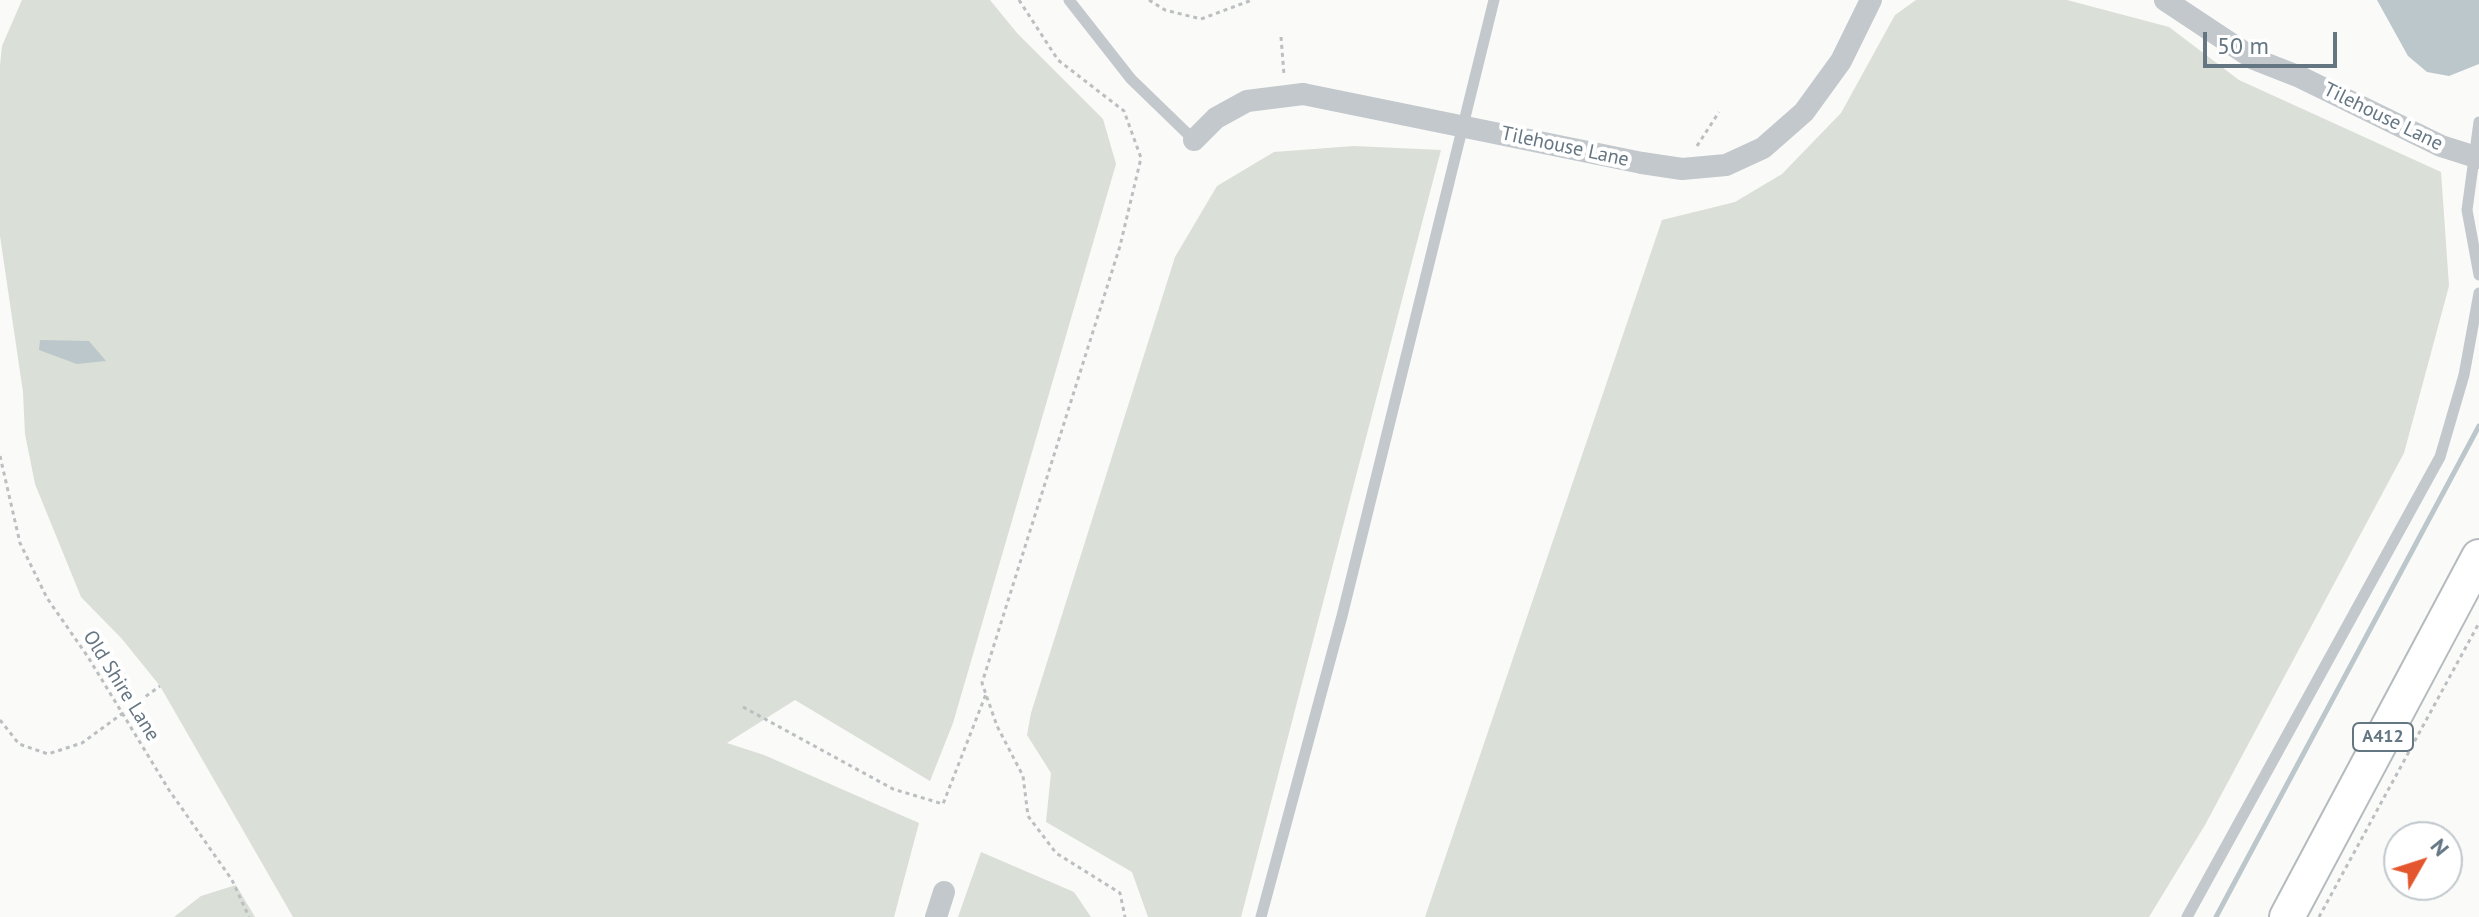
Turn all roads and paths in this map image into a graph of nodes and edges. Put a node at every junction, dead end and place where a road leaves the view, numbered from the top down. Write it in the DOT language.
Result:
graph roads {
  1 [pos="1019,0"];
  2 [pos="1069,0"];
  3 [pos="1149,0"];
  4 [pos="1252,0"];
  5 [pos="1494,0"];
  6 [pos="1871,0"];
  7 [pos="2165,0"];
  8 [pos="1281,37"];
  9 [pos="1294,94"];
  10 [pos="1719,112"];
  11 [pos="2479,122"];
  12 [pos="1194,140"];
  13 [pos="2476,158"];
  14 [pos="1682,169"];
  15 [pos="2479,275"];
  16 [pos="2479,293"];
  17 [pos="0,456"];
  18 [pos="2,483"];
  19 [pos="2479,557"];
  20 [pos="2479,623"];
  21 [pos="160,686"];
  22 [pos="986,694"];
  23 [pos="743,707"];
  24 [pos="122,713"];
  25 [pos="0,720"];
  26 [pos="944,892"];
  27 [pos="249,917"];
  28 [pos="936,917"];
  29 [pos="1125,917"];
  30 [pos="1261,917"];
  31 [pos="2187,917"];
  32 [pos="2287,917"];
  33 [pos="2319,917"];
  1 -- 22 [label="path"];
  2 -- 12 [label="lane"];
  3 -- 4 [label="path"];
  5 -- 30 [label="lane"];
  6 -- 14 [label="street, Tilehouse Lane"];
  7 -- 13 [label="street, Tilehouse Lane"];
  8 -- 9 [label="path"];
  9 -- 12 [label="street, Tilehouse Lane"];
  9 -- 14 [label="street, Tilehouse Lane, bridge"];
  10 -- 14 [label="path"];
  11 -- 13 [label="lane"];
  13 -- 15 [label="lane"];
  16 -- 31 [label="lane"];
  17 -- 18 [label="path, Old Shire Lane"];
  18 -- 24 [label="path, Old Shire Lane"];
  19 -- 32 [label="main road, A412"];
  20 -- 33 [label="path"];
  21 -- 24 [label="path"];
  22 -- 23 [label="path"];
  22 -- 29 [label="path"];
  24 -- 25 [label="path"];
  24 -- 27 [label="path, Old Shire Lane"];
  26 -- 28 [label="street"];
}
